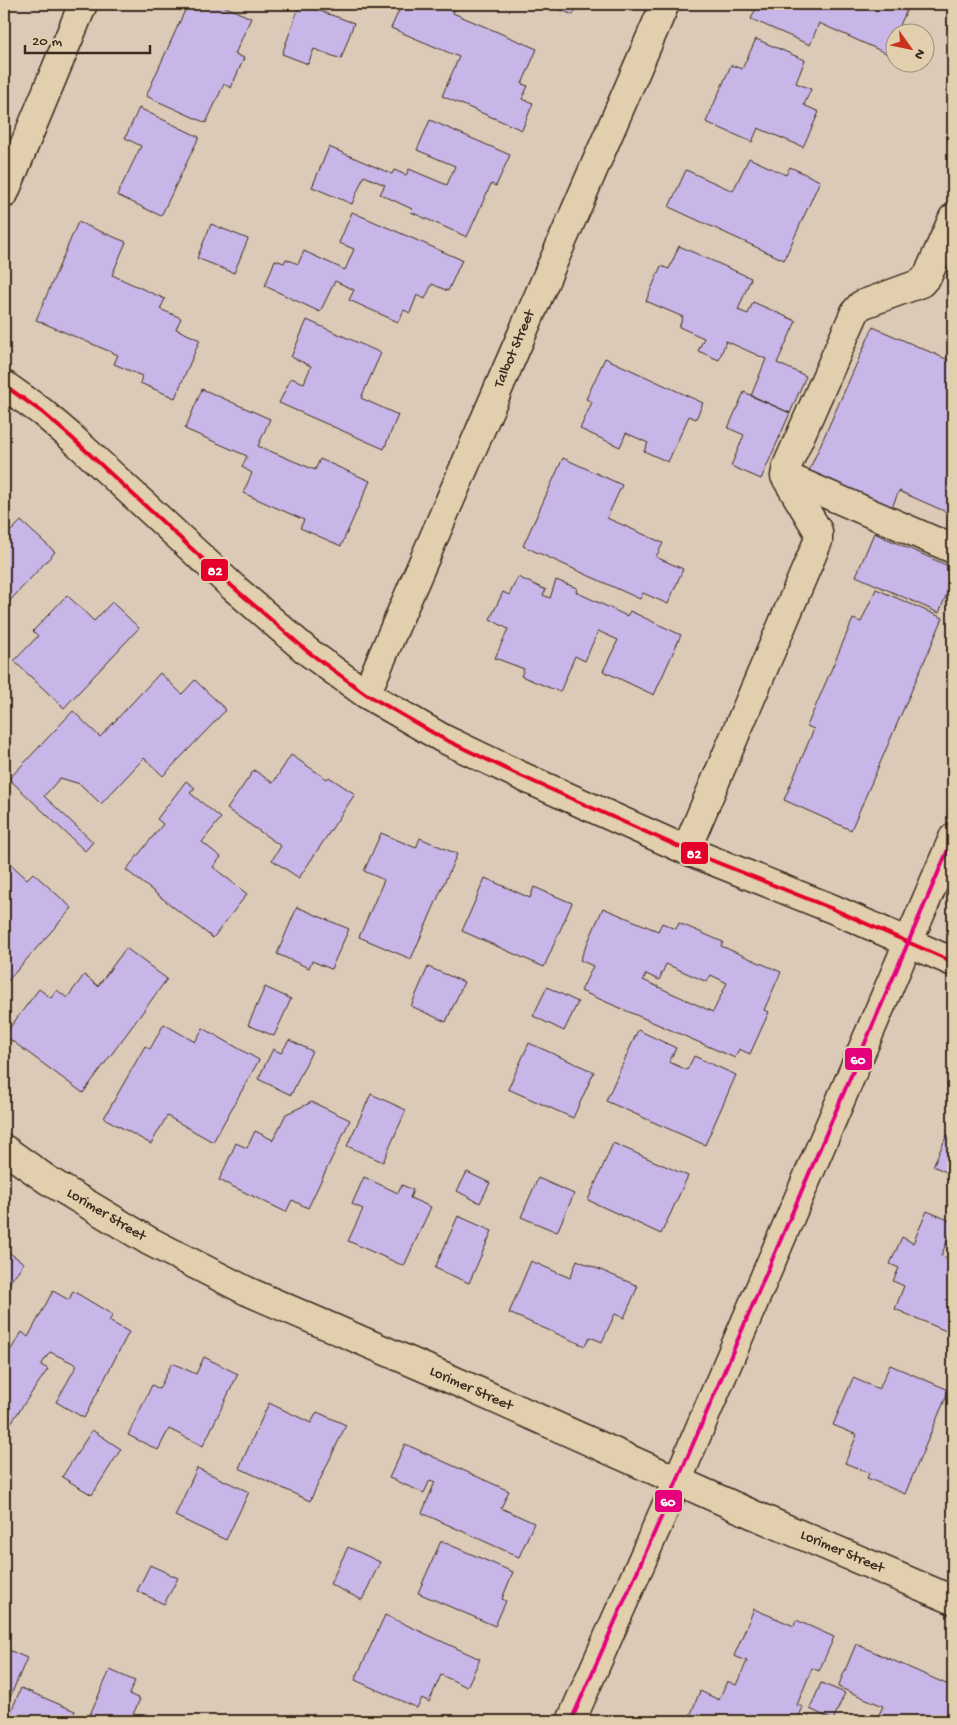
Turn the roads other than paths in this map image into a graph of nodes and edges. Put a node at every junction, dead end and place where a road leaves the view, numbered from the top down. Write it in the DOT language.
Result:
graph roads {
  1 [pos="83,4"];
  2 [pos="665,4"];
  3 [pos="4,194"];
  4 [pos="953,218"];
  5 [pos="4,385"];
  6 [pos="785,476"];
  7 [pos="953,548"];
  8 [pos="366,694"];
  9 [pos="953,838"];
  10 [pos="686,850"];
  11 [pos="908,942"];
  12 [pos="953,962"];
  13 [pos="4,1149"];
  14 [pos="678,1480"];
  15 [pos="953,1600"];
  16 [pos="571,1721"];
  1 -- 3 [label="street"];
  2 -- 8 [label="street, Talbot Street"];
  4 -- 6 [label="street"];
  5 -- 8 [label="street"];
  6 -- 7 [label="street"];
  6 -- 10 [label="street"];
  8 -- 10 [label="street"];
  9 -- 11 [label="street"];
  10 -- 11 [label="street"];
  11 -- 12 [label="street"];
  11 -- 14 [label="street"];
  13 -- 14 [label="street, Lorimer Street"];
  14 -- 15 [label="street, Lorimer Street"];
  14 -- 16 [label="street"];
}
